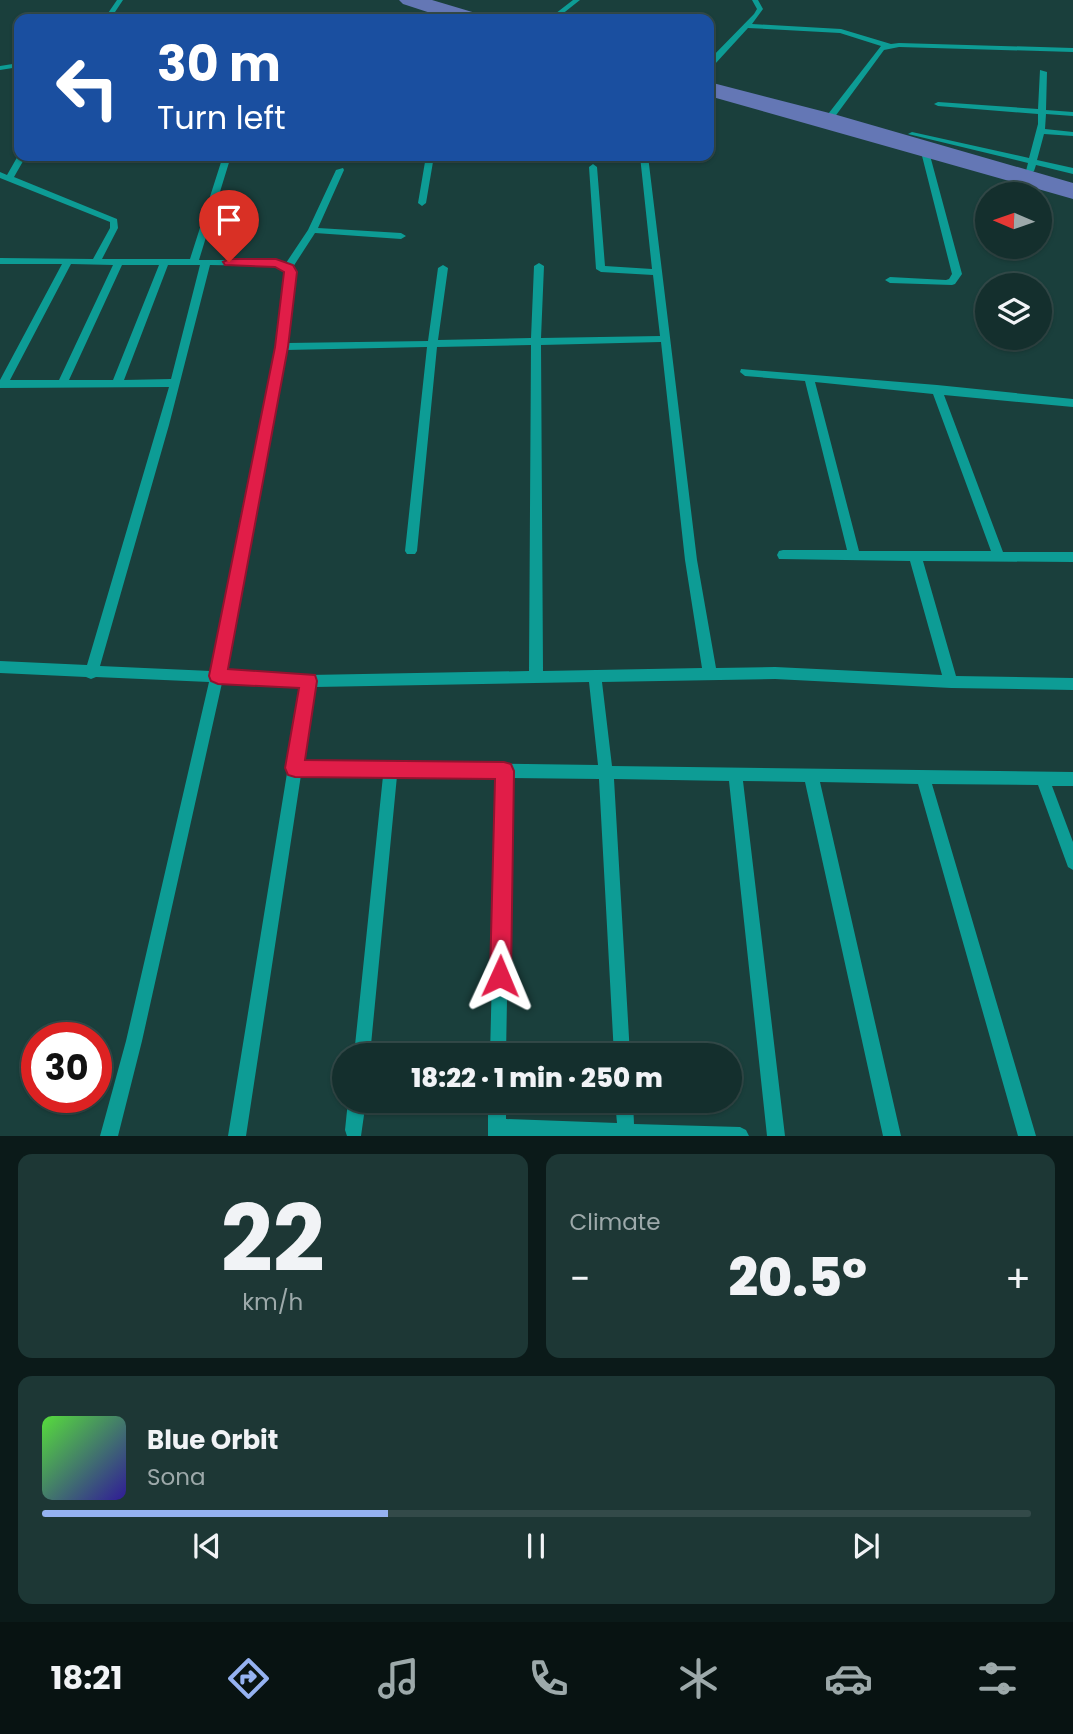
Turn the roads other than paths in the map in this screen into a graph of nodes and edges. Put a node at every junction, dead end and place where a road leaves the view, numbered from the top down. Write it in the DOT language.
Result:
graph roads {
  1 [pos="410,0"];
  2 [pos="577,0"];
  3 [pos="755,0"];
  4 [pos="455,14"];
  5 [pos="558,14"];
  6 [pos="746,26"];
  7 [pos="889,46"];
  8 [pos="1073,50"];
  9 [pos="714,60"];
  10 [pos="1043,72"];
  11 [pos="714,90"];
  12 [pos="938,104"];
  13 [pos="1042,112"];
  14 [pos="1073,114"];
  15 [pos="828,120"];
  16 [pos="1040,131"];
  17 [pos="1073,134"];
  18 [pos="918,141"];
  19 [pos="18,161"];
  20 [pos="226,161"];
  21 [pos="429,161"];
  22 [pos="645,161"];
  23 [pos="593,167"];
  24 [pos="340,170"];
  25 [pos="1030,171"];
  26 [pos="1073,171"];
  27 [pos="4,177"];
  28 [pos="1073,191"];
  29 [pos="422,202"];
  30 [pos="312,230"];
  31 [pos="401,236"];
  32 [pos="0,261"];
  33 [pos="68,261"];
  34 [pos="96,261"];
  35 [pos="119,261"];
  36 [pos="165,261"];
  37 [pos="200,262"];
  38 [pos="539,266"];
  39 [pos="288,267"];
  40 [pos="443,268"];
  41 [pos="658,272"];
  42 [pos="890,280"];
  43 [pos="665,339"];
  44 [pos="536,343"];
  45 [pos="432,345"];
  46 [pos="282,347"];
  47 [pos="745,372"];
  48 [pos="809,378"];
  49 [pos="174,383"];
  50 [pos="1,384"];
  51 [pos="62,384"];
  52 [pos="117,384"];
  53 [pos="937,389"];
  54 [pos="1073,403"];
  55 [pos="411,551"];
  56 [pos="783,555"];
  57 [pos="854,555"];
  58 [pos="915,556"];
  59 [pos="999,557"];
  60 [pos="1073,557"];
  61 [pos="0,667"];
  62 [pos="91,673"];
  63 [pos="710,674"];
  64 [pos="218,676"];
  65 [pos="536,678"];
  66 [pos="595,678"];
  67 [pos="309,681"];
  68 [pos="951,681"];
  69 [pos="1073,684"];
  70 [pos="295,768"];
  71 [pos="391,769"];
  72 [pos="504,771"];
  73 [pos="606,772"];
  74 [pos="735,774"];
  75 [pos="811,775"];
  76 [pos="923,776"];
  77 [pos="1042,778"];
  78 [pos="1073,779"];
  79 [pos="1073,862"];
  80 [pos="363,1043"];
  81 [pos="498,1043"];
  82 [pos="621,1043"];
  83 [pos="356,1113"];
  84 [pos="498,1113"];
  85 [pos="628,1113"];
  86 [pos="354,1130"];
  87 [pos="497,1132"];
  88 [pos="635,1133"];
  89 [pos="109,1136"];
  90 [pos="237,1136"];
  91 [pos="740,1136"];
  92 [pos="776,1136"];
  93 [pos="892,1136"];
  94 [pos="1027,1136"];
  1 -- 4 [label="main road"];
  2 -- 5 [label="street"];
  3 -- 6 [label="street"];
  6 -- 7 [label="street"];
  6 -- 9 [label="street"];
  7 -- 8 [label="street"];
  7 -- 15 [label="street"];
  10 -- 13 [label="street"];
  11 -- 15 [label="main road"];
  12 -- 13 [label="street"];
  13 -- 14 [label="street"];
  13 -- 16 [label="street"];
  15 -- 18 [label="main road"];
  16 -- 17 [label="street"];
  16 -- 25 [label="street"];
  18 -- 25 [label="main road"];
  18 -- 42 [label="street"];
  19 -- 27 [label="street"];
  20 -- 37 [label="street"];
  21 -- 29 [label="street"];
  22 -- 41 [label="street"];
  23 -- 41 [label="street"];
  24 -- 30 [label="street"];
  25 -- 26 [label="street"];
  25 -- 28 [label="main road"];
  27 -- 34 [label="street"];
  30 -- 31 [label="street"];
  30 -- 39 [label="street"];
  32 -- 33 [label="street"];
  33 -- 34 [label="street"];
  33 -- 50 [label="street"];
  34 -- 35 [label="street"];
  35 -- 36 [label="street"];
  35 -- 51 [label="street"];
  36 -- 37 [label="street"];
  36 -- 52 [label="street"];
  37 -- 39 [label="street"];
  37 -- 49 [label="street"];
  38 -- 44 [label="street"];
  39 -- 46 [label="street"];
  40 -- 45 [label="street"];
  41 -- 43 [label="street"];
  43 -- 44 [label="street"];
  43 -- 63 [label="street"];
  44 -- 45 [label="street"];
  44 -- 65 [label="street"];
  45 -- 46 [label="street"];
  45 -- 55 [label="street"];
  46 -- 64 [label="street"];
  47 -- 48 [label="street"];
  48 -- 53 [label="street"];
  48 -- 57 [label="street"];
  49 -- 52 [label="street"];
  49 -- 62 [label="street"];
  50 -- 51 [label="street"];
  51 -- 52 [label="street"];
  53 -- 54 [label="street"];
  53 -- 59 [label="street"];
  56 -- 57 [label="street"];
  57 -- 58 [label="street"];
  58 -- 59 [label="street"];
  58 -- 68 [label="street"];
  59 -- 60 [label="street"];
  61 -- 62 [label="street"];
  62 -- 64 [label="street"];
  63 -- 66 [label="street"];
  63 -- 68 [label="street"];
  64 -- 67 [label="street"];
  64 -- 89 [label="street"];
  65 -- 66 [label="street"];
  65 -- 67 [label="street"];
  66 -- 73 [label="street"];
  67 -- 70 [label="street"];
  68 -- 69 [label="street"];
  70 -- 71 [label="street"];
  70 -- 90 [label="street"];
  71 -- 72 [label="street"];
  71 -- 80 [label="street"];
  72 -- 73 [label="street"];
  72 -- 81 [label="street"];
  73 -- 74 [label="street"];
  73 -- 82 [label="street"];
  74 -- 75 [label="street"];
  74 -- 92 [label="street"];
  75 -- 76 [label="street"];
  75 -- 93 [label="street"];
  76 -- 77 [label="street"];
  76 -- 94 [label="street"];
  77 -- 78 [label="street"];
  77 -- 79 [label="street"];
  83 -- 86 [label="street"];
  84 -- 87 [label="street"];
  85 -- 88 [label="street"];
  87 -- 88 [label="street"];
  88 -- 91 [label="street"];
}
